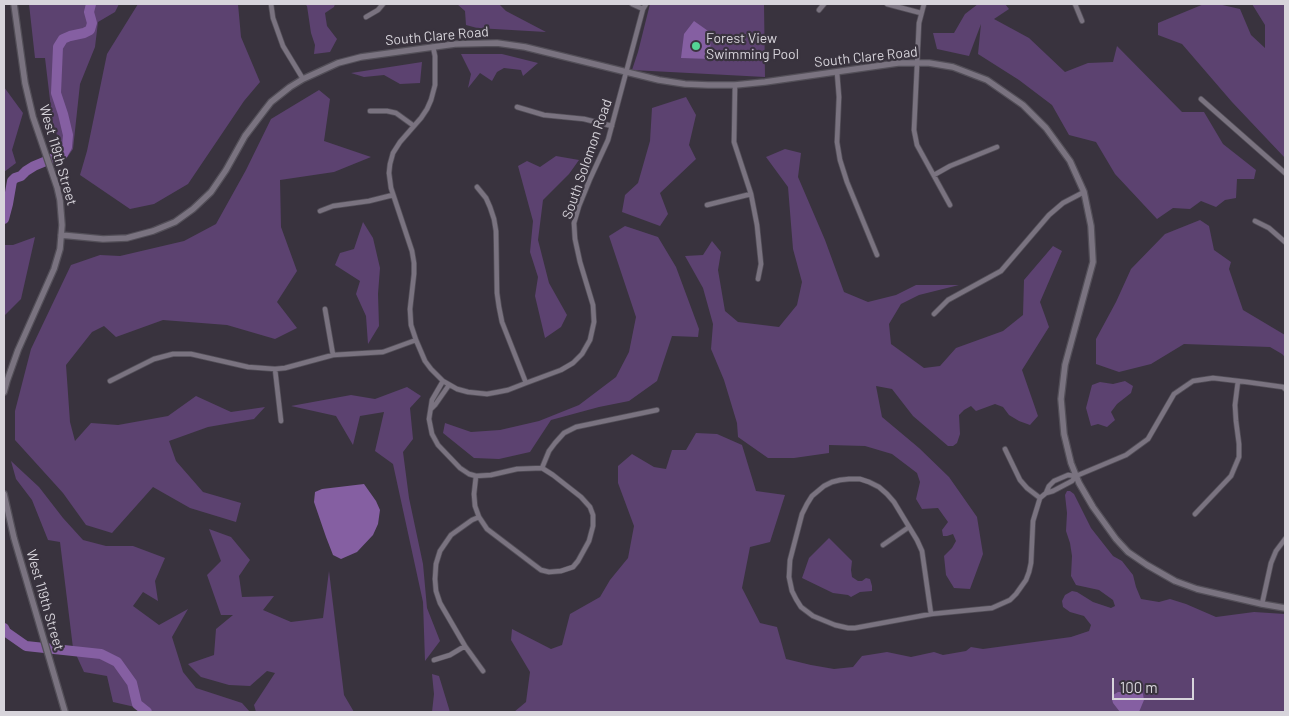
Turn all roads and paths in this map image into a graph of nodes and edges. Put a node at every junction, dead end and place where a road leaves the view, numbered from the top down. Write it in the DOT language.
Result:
graph roads {
  1 [pos="14,4"];
  2 [pos="270,4"];
  3 [pos="383,4"];
  4 [pos="632,4"];
  5 [pos="824,4"];
  6 [pos="887,4"];
  7 [pos="924,4"];
  8 [pos="1075,4"];
  9 [pos="644,6"];
  10 [pos="819,10"];
  11 [pos="921,13"];
  12 [pos="366,16"];
  13 [pos="1082,21"];
  14 [pos="433,47"];
  15 [pos="917,62"];
  16 [pos="626,72"];
  17 [pos="836,72"];
  18 [pos="303,79"];
  19 [pos="735,85"];
  20 [pos="1201,99"];
  21 [pos="517,107"];
  22 [pos="370,111"];
  23 [pos="414,126"];
  24 [pos="612,126"];
  25 [pos="997,147"];
  26 [pos="1285,173"];
  27 [pos="934,175"];
  28 [pos="477,187"];
  29 [pos="1084,192"];
  30 [pos="751,194"];
  31 [pos="393,195"];
  32 [pos="706,205"];
  33 [pos="950,205"];
  34 [pos="320,211"];
  35 [pos="1255,221"];
  36 [pos="61,236"];
  37 [pos="1285,242"];
  38 [pos="877,255"];
  39 [pos="758,280"];
  40 [pos="325,308"];
  41 [pos="934,314"];
  42 [pos="416,340"];
  43 [pos="333,356"];
  44 [pos="275,369"];
  45 [pos="110,381"];
  46 [pos="443,381"];
  47 [pos="1238,381"];
  48 [pos="526,383"];
  49 [pos="449,385"];
  50 [pos="1285,389"];
  51 [pos="4,392"];
  52 [pos="431,409"];
  53 [pos="658,410"];
  54 [pos="281,421"];
  55 [pos="1005,449"];
  56 [pos="542,468"];
  57 [pos="476,476"];
  58 [pos="1076,476"];
  59 [pos="1046,493"];
  60 [pos="4,494"];
  61 [pos="1040,498"];
  62 [pos="1195,514"];
  63 [pos="479,517"];
  64 [pos="909,527"];
  65 [pos="1285,539"];
  66 [pos="882,545"];
  67 [pos="1262,604"];
  68 [pos="1285,608"];
  69 [pos="931,614"];
  70 [pos="465,646"];
  71 [pos="434,660"];
  72 [pos="483,672"];
  73 [pos="65,712"];
  1 -- 36 [label="street, West 119th Street"];
  2 -- 18 [label="street"];
  3 -- 12 [label="street"];
  4 -- 9 [label="street"];
  5 -- 10 [label="street"];
  6 -- 11 [label="street"];
  7 -- 11 [label="street"];
  8 -- 13 [label="street"];
  9 -- 16 [label="street, South Solomon Road"];
  11 -- 15 [label="street"];
  14 -- 16 [label="street, South Clare Road"];
  14 -- 18 [label="street, South Clare Road"];
  14 -- 23 [label="street, South Solomon Road"];
  15 -- 17 [label="street, South Clare Road"];
  15 -- 27 [label="street"];
  15 -- 29 [label="street, South Clare Road"];
  16 -- 19 [label="street, South Clare Road"];
  16 -- 24 [label="street, South Solomon Road"];
  17 -- 19 [label="street, South Clare Road"];
  17 -- 38 [label="street"];
  18 -- 36 [label="street, South Clare Road"];
  19 -- 30 [label="street"];
  20 -- 26 [label="street"];
  21 -- 24 [label="street"];
  22 -- 23 [label="street"];
  23 -- 31 [label="street, South Solomon Road"];
  24 -- 48 [label="street, South Solomon Road"];
  25 -- 27 [label="street"];
  27 -- 33 [label="street"];
  28 -- 48 [label="street"];
  29 -- 41 [label="street"];
  29 -- 58 [label="street, South Clare Road"];
  30 -- 32 [label="street"];
  30 -- 39 [label="street"];
  31 -- 34 [label="street"];
  31 -- 42 [label="street, South Solomon Road"];
  35 -- 37 [label="street"];
  36 -- 51 [label="street, West 119th Street"];
  40 -- 43 [label="street"];
  42 -- 43 [label="street"];
  42 -- 46 [label="street, South Solomon Road"];
  43 -- 44 [label="street"];
  44 -- 45 [label="street"];
  44 -- 54 [label="street"];
  46 -- 49 [label="street, South Solomon Road"];
  46 -- 52 [label="street"];
  47 -- 50 [label="street"];
  47 -- 58 [label="street"];
  47 -- 62 [label="street"];
  48 -- 49 [label="street, South Solomon Road"];
  49 -- 52 [label="street"];
  52 -- 57 [label="street"];
  53 -- 56 [label="street"];
  55 -- 61 [label="street"];
  56 -- 57 [label="street"];
  56 -- 63 [label="street"];
  57 -- 63 [label="street"];
  58 -- 59 [label="street"];
  58 -- 59 [label="street"];
  58 -- 67 [label="street, South Clare Road"];
  59 -- 61 [label="street"];
  60 -- 73 [label="street, West 119th Street"];
  61 -- 69 [label="street"];
  63 -- 70 [label="street"];
  64 -- 66 [label="street"];
  64 -- 69 [label="street"];
  64 -- 69 [label="street"];
  65 -- 67 [label="street"];
  67 -- 68 [label="street, South Clare Road"];
  70 -- 71 [label="street"];
  70 -- 72 [label="street"];
}
